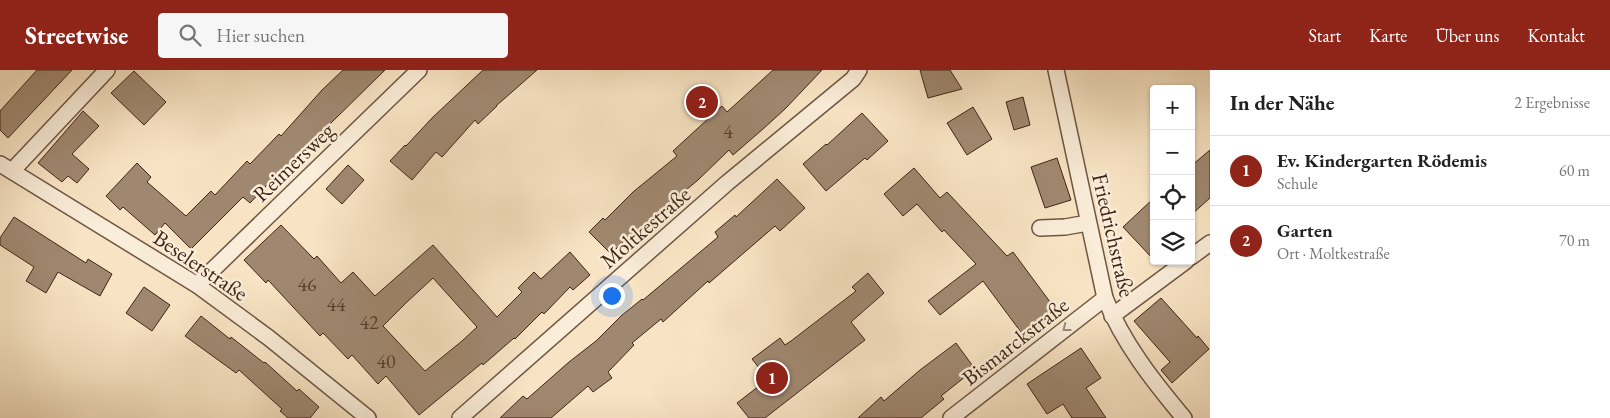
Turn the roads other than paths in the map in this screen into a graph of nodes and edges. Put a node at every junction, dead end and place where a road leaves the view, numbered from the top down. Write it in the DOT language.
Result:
graph roads {
  1 [pos="107,70"];
  2 [pos="419,70"];
  3 [pos="859,70"];
  4 [pos="1056,70"];
  5 [pos="6,167"];
  6 [pos="1088,223"];
  7 [pos="1040,228"];
  8 [pos="1210,243"];
  9 [pos="1195,254"];
  10 [pos="1181,265"];
  11 [pos="197,285"];
  12 [pos="1105,298"];
  13 [pos="1112,316"];
  14 [pos="368,418"];
  15 [pos="460,418"];
  16 [pos="951,418"];
  17 [pos="1184,418"];
  1 -- 5 [label="street"];
  2 -- 11 [label="street, Reimersweg"];
  3 -- 15 [label="street, Moltkestraße"];
  4 -- 6 [label="street, Friedrichstraße"];
  5 -- 11 [label="street, Beselerstraße"];
  6 -- 7 [label="street"];
  6 -- 12 [label="street, Friedrichstraße"];
  8 -- 9 [label="street"];
  10 -- 13 [label="street"];
  11 -- 14 [label="street, Beselerstraße"];
  12 -- 13 [label="street, Friedrichstraße"];
  12 -- 16 [label="street, Bismarckstraße, one-way"];
  13 -- 17 [label="street, Friedrichstraße"];
}
